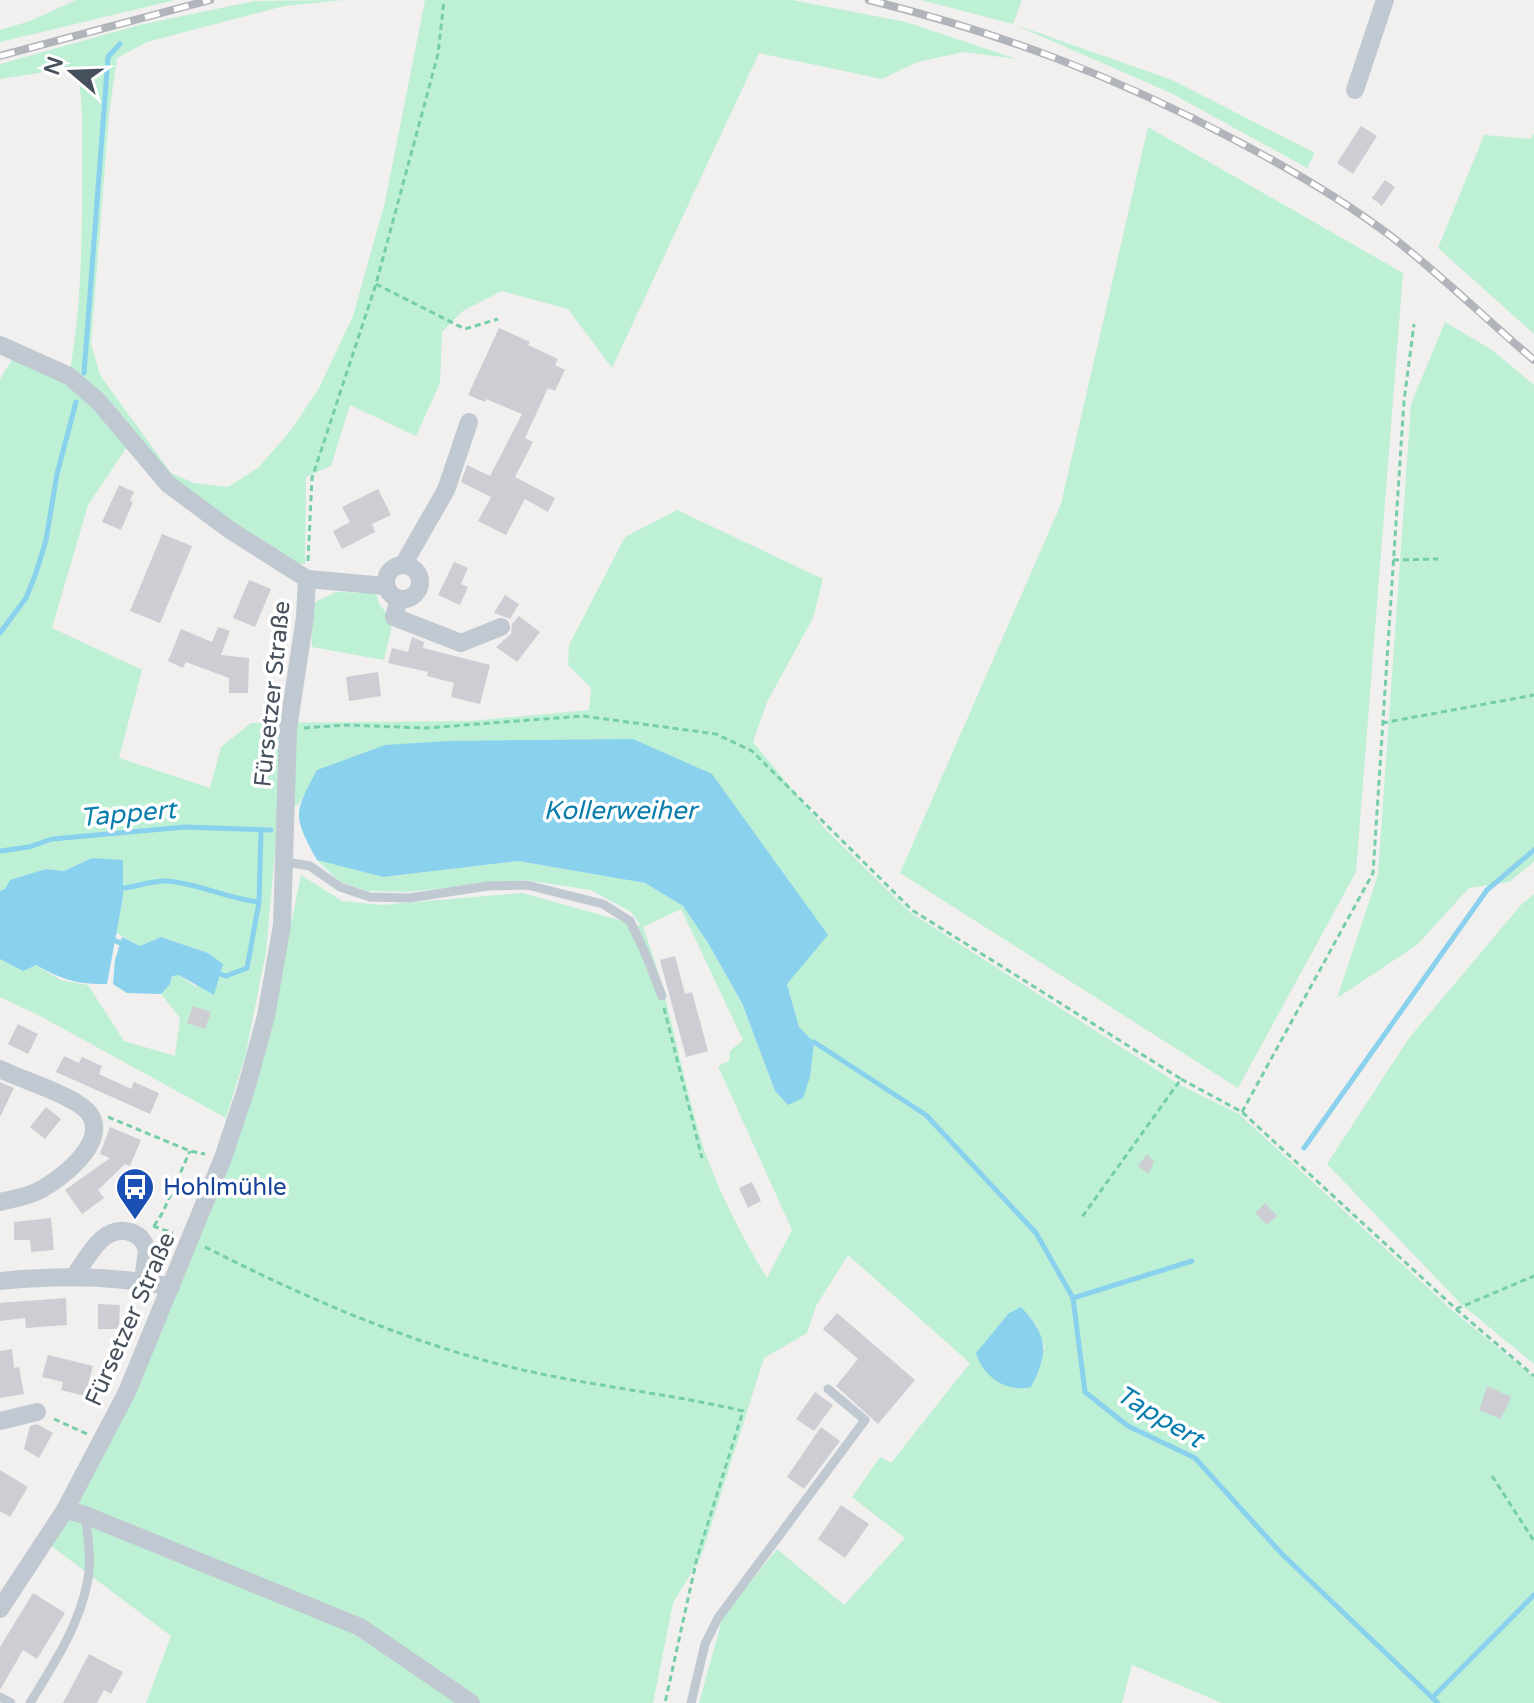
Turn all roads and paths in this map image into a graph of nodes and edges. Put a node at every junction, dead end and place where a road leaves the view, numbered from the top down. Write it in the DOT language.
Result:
graph roads {
  1 [pos="444,0"];
  2 [pos="1385,0"];
  3 [pos="1355,90"];
  4 [pos="376,284"];
  5 [pos="498,319"];
  6 [pos="1414,324"];
  7 [pos="0,345"];
  8 [pos="469,422"];
  9 [pos="1438,559"];
  10 [pos="1393,560"];
  11 [pos="403,565"];
  12 [pos="307,579"];
  13 [pos="392,592"];
  14 [pos="501,627"];
  15 [pos="1534,695"];
  16 [pos="1382,723"];
  17 [pos="288,729"];
  18 [pos="286,862"];
  19 [pos="662,996"];
  20 [pos="0,1069"];
  21 [pos="1181,1079"];
  22 [pos="1242,1112"];
  23 [pos="92,1120"];
  24 [pos="190,1151"];
  25 [pos="223,1158"];
  26 [pos="702,1158"];
  27 [pos="0,1202"];
  28 [pos="1082,1217"];
  29 [pos="153,1226"];
  30 [pos="190,1240"];
  31 [pos="75,1275"];
  32 [pos="1534,1276"];
  33 [pos="0,1281"];
  34 [pos="143,1281"];
  35 [pos="171,1287"];
  36 [pos="1456,1309"];
  37 [pos="1534,1376"];
  38 [pos="828,1389"];
  39 [pos="37,1412"];
  40 [pos="0,1421"];
  41 [pos="101,1441"];
  42 [pos="1492,1476"];
  43 [pos="65,1510"];
  44 [pos="85,1515"];
  45 [pos="1534,1541"];
  46 [pos="0,1609"];
  47 [pos="0,1697"];
  48 [pos="11,1703"];
  49 [pos="30,1703"];
  50 [pos="471,1703"];
  51 [pos="665,1703"];
  52 [pos="691,1703"];
  1 -- 4 [label="path"];
  2 -- 3 [label="street"];
  4 -- 5 [label="path"];
  4 -- 12 [label="path"];
  6 -- 10 [label="path"];
  7 -- 12 [label="street, Fürsetzer Straße"];
  8 -- 11 [label="street"];
  9 -- 10 [label="path"];
  10 -- 16 [label="path"];
  11 -- 13 [label="street"];
  11 -- 13 [label="street"];
  12 -- 13 [label="street, Fürsetzer Straße"];
  12 -- 17 [label="street, Fürsetzer Straße"];
  13 -- 14 [label="street"];
  15 -- 16 [label="path"];
  16 -- 22 [label="path"];
  17 -- 18 [label="street, Fürsetzer Straße"];
  17 -- 21 [label="path"];
  18 -- 19 [label="lane"];
  18 -- 25 [label="street, Fürsetzer Straße"];
  19 -- 26 [label="path"];
  20 -- 23 [label="street"];
  21 -- 22 [label="path"];
  21 -- 28 [label="path"];
  22 -- 36 [label="path"];
  23 -- 24 [label="path"];
  23 -- 27 [label="street"];
  24 -- 25 [label="path"];
  24 -- 29 [label="path"];
  25 -- 30 [label="street, Fürsetzer Straße"];
  30 -- 35 [label="street, Fürsetzer Straße"];
  30 -- 51 [label="path"];
  31 -- 33 [label="street"];
  31 -- 34 [label="street"];
  31 -- 34 [label="street"];
  32 -- 36 [label="path"];
  34 -- 35 [label="street"];
  35 -- 41 [label="street, Fürsetzer Straße"];
  36 -- 37 [label="path"];
  38 -- 52 [label="lane"];
  39 -- 40 [label="street"];
  39 -- 41 [label="path"];
  41 -- 43 [label="street, Fürsetzer Straße"];
  42 -- 45 [label="path"];
  43 -- 44 [label="street"];
  43 -- 46 [label="street, Fürsetzer Straße"];
  44 -- 49 [label="lane"];
  44 -- 50 [label="street"];
  47 -- 48 [label="lane"];
}
